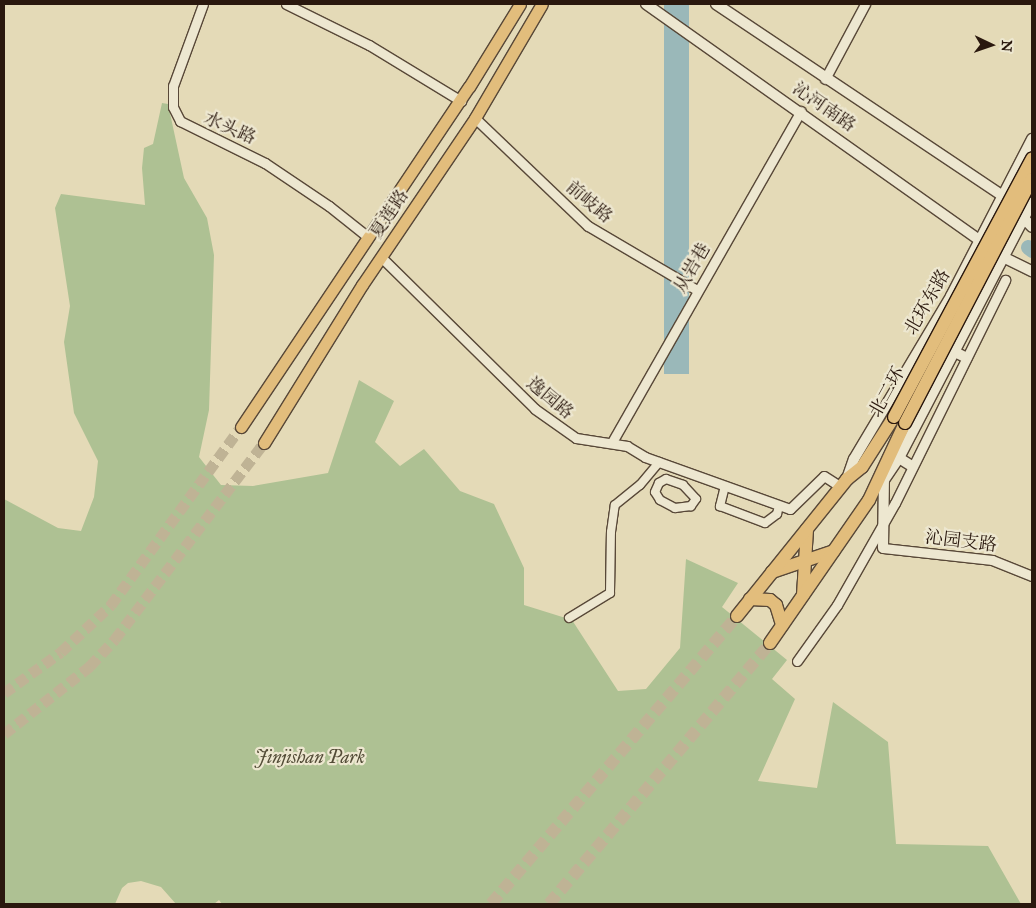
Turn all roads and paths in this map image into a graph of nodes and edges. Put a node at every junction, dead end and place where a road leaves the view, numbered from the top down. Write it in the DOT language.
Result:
graph roads {
  1 [pos="203,4"];
  2 [pos="286,4"];
  3 [pos="520,4"];
  4 [pos="542,4"];
  5 [pos="646,4"];
  6 [pos="716,4"];
  7 [pos="865,4"];
  8 [pos="825,79"];
  9 [pos="460,101"];
  10 [pos="801,111"];
  11 [pos="475,118"];
  12 [pos="1032,139"];
  13 [pos="1032,159"];
  14 [pos="1032,178"];
  15 [pos="1002,196"];
  16 [pos="1032,202"];
  17 [pos="1024,218"];
  18 [pos="1032,227"];
  19 [pos="368,237"];
  20 [pos="981,238"];
  21 [pos="381,258"];
  22 [pos="1004,258"];
  23 [pos="1032,272"];
  24 [pos="1006,280"];
  25 [pos="697,290"];
  26 [pos="955,352"];
  27 [pos="967,358"];
  28 [pos="240,427"];
  29 [pos="612,442"];
  30 [pos="264,443"];
  31 [pos="898,458"];
  32 [pos="659,462"];
  33 [pos="912,466"];
  34 [pos="884,480"];
  35 [pos="844,483"];
  36 [pos="725,486"];
  37 [pos="696,499"];
  38 [pos="869,500"];
  39 [pos="779,506"];
  40 [pos="884,524"];
  41 [pos="807,529"];
  42 [pos="883,548"];
  43 [pos="834,550"];
  44 [pos="805,560"];
  45 [pos="771,572"];
  46 [pos="1032,576"];
  47 [pos="803,595"];
  48 [pos="750,600"];
  49 [pos="736,616"];
  50 [pos="569,618"];
  51 [pos="782,625"];
  52 [pos="770,643"];
  53 [pos="797,662"];
  1 -- 19 [label="street, 水头路"];
  2 -- 9 [label="street"];
  3 -- 9 [label="main road, 夏莲路"];
  4 -- 11 [label="main road, 夏莲路"];
  5 -- 10 [label="main road, 沁河南路"];
  6 -- 8 [label="main road, 沁河南路"];
  7 -- 8 [label="street"];
  8 -- 15 [label="main road, 沁河南路"];
  9 -- 19 [label="main road, 夏莲路"];
  10 -- 20 [label="main road, 沁河南路"];
  10 -- 25 [label="street, 从岩巷"];
  11 -- 21 [label="main road, 夏莲路"];
  11 -- 25 [label="street, 前岐路"];
  12 -- 15 [label="main road, 北环东路"];
  13 -- 35 [label="highway, 北二环, bridge"];
  14 -- 38 [label="highway, 北二环, bridge"];
  15 -- 17 [label="main road, 沁河南路"];
  15 -- 20 [label="main road, 北环东路"];
  16 -- 17 [label="main road"];
  17 -- 18 [label="main road, 沁河南路"];
  17 -- 22 [label="main road"];
  19 -- 28 [label="main road, 夏莲路"];
  20 -- 22 [label="main road, 沁河南路"];
  20 -- 35 [label="main road, 北环东路"];
  21 -- 29 [label="street, 逸园路"];
  21 -- 30 [label="main road, 夏莲路"];
  22 -- 23 [label="main road, 沁河南路"];
  22 -- 26 [label="main road"];
  24 -- 27 [label="street"];
  25 -- 29 [label="street, 从岩巷"];
  26 -- 27 [label="main road"];
  26 -- 31 [label="main road"];
  27 -- 33 [label="street"];
  29 -- 32 [label="street, 逸园路"];
  31 -- 33 [label="main road"];
  31 -- 34 [label="main road"];
  32 -- 36 [label="street, 逸园路"];
  32 -- 50 [label="street"];
  33 -- 40 [label="street"];
  34 -- 38 [label="main road"];
  34 -- 40 [label="main road"];
  35 -- 39 [label="street"];
  35 -- 41 [label="highway, 北二环"];
  36 -- 39 [label="street, 逸园路"];
  36 -- 39 [label="street"];
  37 -- 37 [label="street"];
  38 -- 43 [label="highway, 北二环"];
  40 -- 42 [label="main road"];
  40 -- 53 [label="street"];
  41 -- 44 [label="highway"];
  41 -- 45 [label="highway, 北二环"];
  42 -- 46 [label="street, 沁园支路"];
  43 -- 44 [label="highway"];
  43 -- 47 [label="highway, 北二环"];
  44 -- 45 [label="highway"];
  44 -- 47 [label="highway"];
  45 -- 48 [label="highway, 北二环"];
  47 -- 51 [label="highway, 北二环"];
  48 -- 49 [label="highway, 北二环"];
  48 -- 51 [label="highway"];
  51 -- 52 [label="highway, 北二环"];
}
